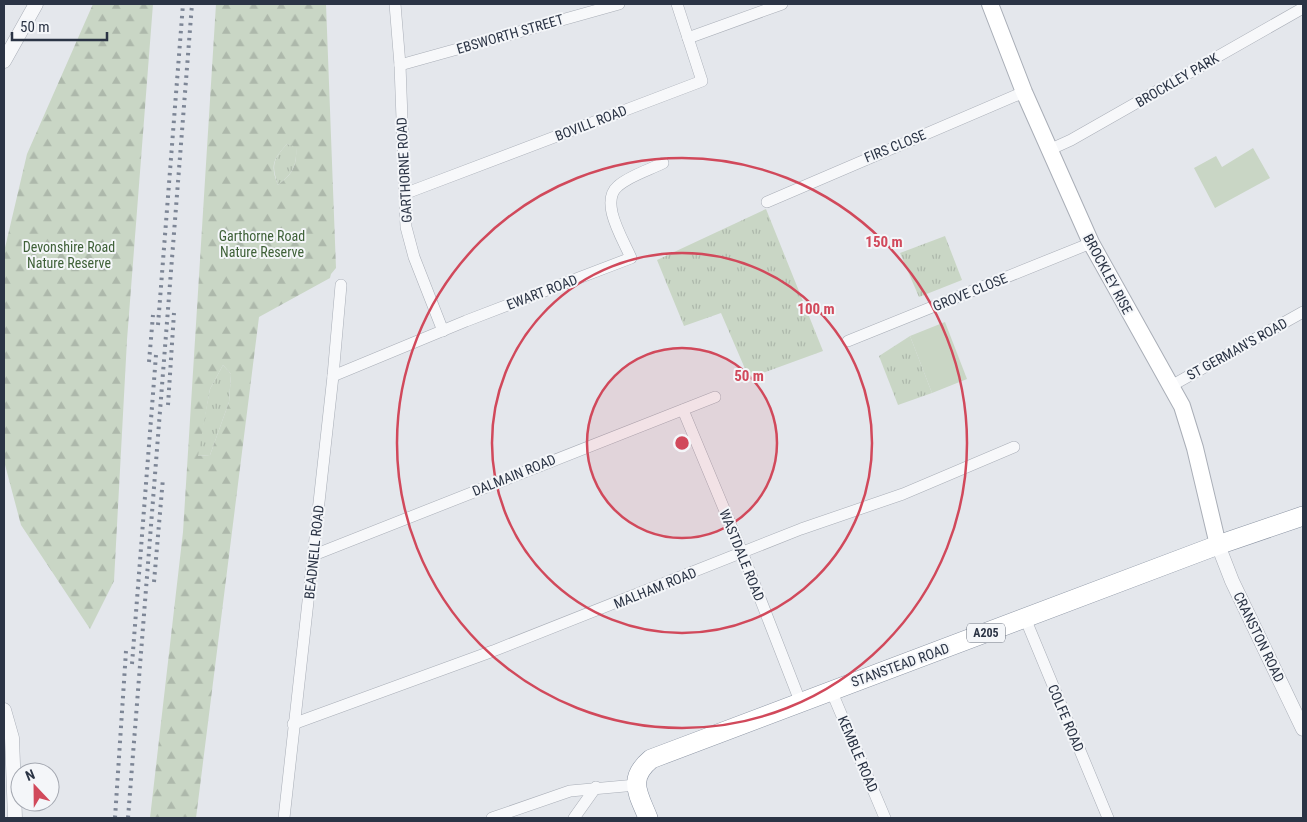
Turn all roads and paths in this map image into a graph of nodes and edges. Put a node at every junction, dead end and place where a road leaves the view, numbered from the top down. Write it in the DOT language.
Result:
graph roads {
  1 [pos="36,4"];
  2 [pos="395,4"];
  3 [pos="620,4"];
  4 [pos="677,4"];
  5 [pos="782,4"];
  6 [pos="990,4"];
  7 [pos="1303,8"];
  8 [pos="688,38"];
  9 [pos="4,61"];
  10 [pos="400,65"];
  11 [pos="1024,92"];
  12 [pos="1049,150"];
  13 [pos="663,162"];
  14 [pos="404,194"];
  15 [pos="766,202"];
  16 [pos="1091,242"];
  17 [pos="341,285"];
  18 [pos="1303,312"];
  19 [pos="443,331"];
  20 [pos="848,341"];
  21 [pos="333,376"];
  22 [pos="1171,386"];
  23 [pos="715,397"];
  24 [pos="683,410"];
  25 [pos="1014,447"];
  26 [pos="1303,516"];
  27 [pos="1218,545"];
  28 [pos="742,552"];
  29 [pos="314,555"];
  30 [pos="1025,618"];
  31 [pos="831,690"];
  32 [pos="800,701"];
  33 [pos="4,710"];
  34 [pos="293,724"];
  35 [pos="1303,729"];
  36 [pos="638,776"];
  37 [pos="596,787"];
  38 [pos="15,818"];
  39 [pos="284,818"];
  40 [pos="492,818"];
  41 [pos="574,818"];
  42 [pos="648,818"];
  43 [pos="885,818"];
  44 [pos="1108,818"];
  1 -- 9 [label="street"];
  2 -- 10 [label="street, GARTHORNE ROAD"];
  3 -- 10 [label="street, EBSWORTH STREET"];
  4 -- 8 [label="street, BOVILL ROAD"];
  5 -- 8 [label="street"];
  6 -- 11 [label="main road, BROCKLEY RISE"];
  7 -- 12 [label="street, BROCKLEY PARK"];
  8 -- 14 [label="street, BOVILL ROAD"];
  10 -- 14 [label="street, GARTHORNE ROAD"];
  11 -- 12 [label="main road, BROCKLEY RISE"];
  11 -- 15 [label="street, FIRS CLOSE"];
  12 -- 16 [label="main road, BROCKLEY RISE"];
  13 -- 19 [label="street, EWART ROAD"];
  14 -- 19 [label="street, GARTHORNE ROAD"];
  16 -- 20 [label="street, GROVE CLOSE"];
  16 -- 22 [label="main road, BROCKLEY RISE"];
  17 -- 21 [label="street, BEADNELL ROAD"];
  18 -- 22 [label="street, ST GERMAN'S ROAD"];
  19 -- 21 [label="street, EWART ROAD"];
  21 -- 29 [label="street, BEADNELL ROAD"];
  22 -- 27 [label="main road, BROCKLEY RISE"];
  23 -- 24 [label="street, DALMAIN ROAD"];
  24 -- 28 [label="street, WASTDALE ROAD"];
  24 -- 29 [label="street, DALMAIN ROAD"];
  25 -- 28 [label="street, MALHAM ROAD"];
  26 -- 27 [label="highway, STANSTEAD ROAD / A205"];
  27 -- 30 [label="highway, STANSTEAD ROAD / A205"];
  27 -- 35 [label="street, CRANSTON ROAD"];
  28 -- 32 [label="street, WASTDALE ROAD"];
  28 -- 34 [label="street, MALHAM ROAD"];
  29 -- 34 [label="street, BEADNELL ROAD"];
  30 -- 31 [label="highway, STANSTEAD ROAD / A205"];
  30 -- 44 [label="street, COLFE ROAD"];
  31 -- 32 [label="highway, STANSTEAD ROAD / A205"];
  31 -- 43 [label="street, KEMBLE ROAD"];
  32 -- 36 [label="highway, STANSTEAD ROAD / A205"];
  33 -- 38 [label="street"];
  34 -- 39 [label="street, BEADNELL ROAD"];
  36 -- 37 [label="street, STANSTEAD ROAD"];
  36 -- 42 [label="highway"];
  37 -- 40 [label="street, STANSTEAD ROAD"];
  37 -- 41 [label="street"];
}
